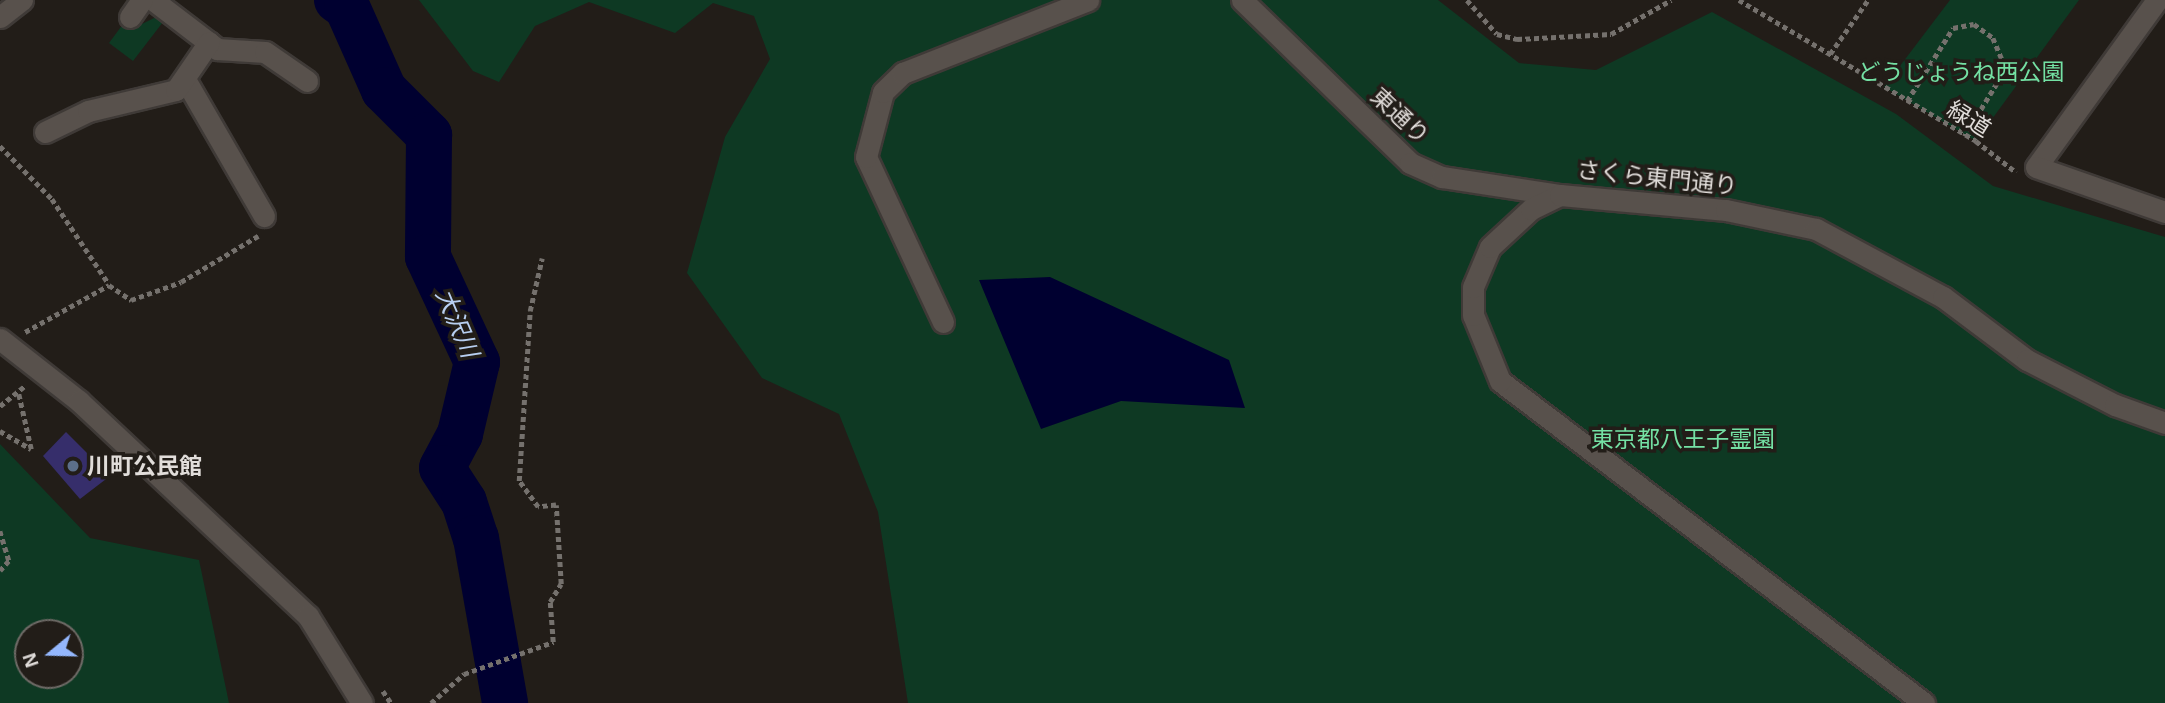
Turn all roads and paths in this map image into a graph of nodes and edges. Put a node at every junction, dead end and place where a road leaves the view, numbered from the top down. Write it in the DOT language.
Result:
graph roads {
  1 [pos="22,0"];
  2 [pos="153,0"];
  3 [pos="1088,0"];
  4 [pos="1242,0"];
  5 [pos="1467,0"];
  6 [pos="1671,0"];
  7 [pos="1739,0"];
  8 [pos="1868,0"];
  9 [pos="2157,0"];
  10 [pos="0,18"];
  11 [pos="209,42"];
  12 [pos="1830,54"];
  13 [pos="186,81"];
  14 [pos="307,81"];
  15 [pos="1907,101"];
  16 [pos="45,132"];
  17 [pos="1965,136"];
  18 [pos="0,146"];
  19 [pos="2036,167"];
  20 [pos="1560,195"];
  21 [pos="2162,206"];
  22 [pos="265,224"];
  23 [pos="542,258"];
  24 [pos="109,285"];
  25 [pos="943,322"];
  26 [pos="3,341"];
  27 [pos="32,381"];
  28 [pos="18,392"];
  29 [pos="0,406"];
  30 [pos="2165,423"];
  31 [pos="0,431"];
  32 [pos="0,531"];
  33 [pos="0,571"];
  34 [pos="362,703"];
  35 [pos="431,703"];
  36 [pos="1924,703"];
  1 -- 10 [label="street"];
  2 -- 11 [label="street"];
  3 -- 25 [label="street"];
  4 -- 20 [label="street, 東通り"];
  5 -- 6 [label="path"];
  7 -- 12 [label="path, 緑道"];
  8 -- 12 [label="path"];
  9 -- 19 [label="street"];
  11 -- 13 [label="street"];
  11 -- 14 [label="street"];
  12 -- 15 [label="path, 緑道"];
  13 -- 16 [label="street"];
  13 -- 22 [label="street"];
  15 -- 17 [label="path, 緑道"];
  15 -- 17 [label="path"];
  17 -- 19 [label="path, 緑道"];
  18 -- 24 [label="path"];
  19 -- 21 [label="street"];
  20 -- 30 [label="street, さくら東門通り"];
  20 -- 36 [label="street, さくら東門通り"];
  22 -- 24 [label="path"];
  23 -- 35 [label="path"];
  24 -- 26 [label="path"];
  26 -- 34 [label="street"];
  27 -- 28 [label="path"];
  28 -- 29 [label="path"];
  28 -- 31 [label="path"];
  32 -- 33 [label="path"];
}
